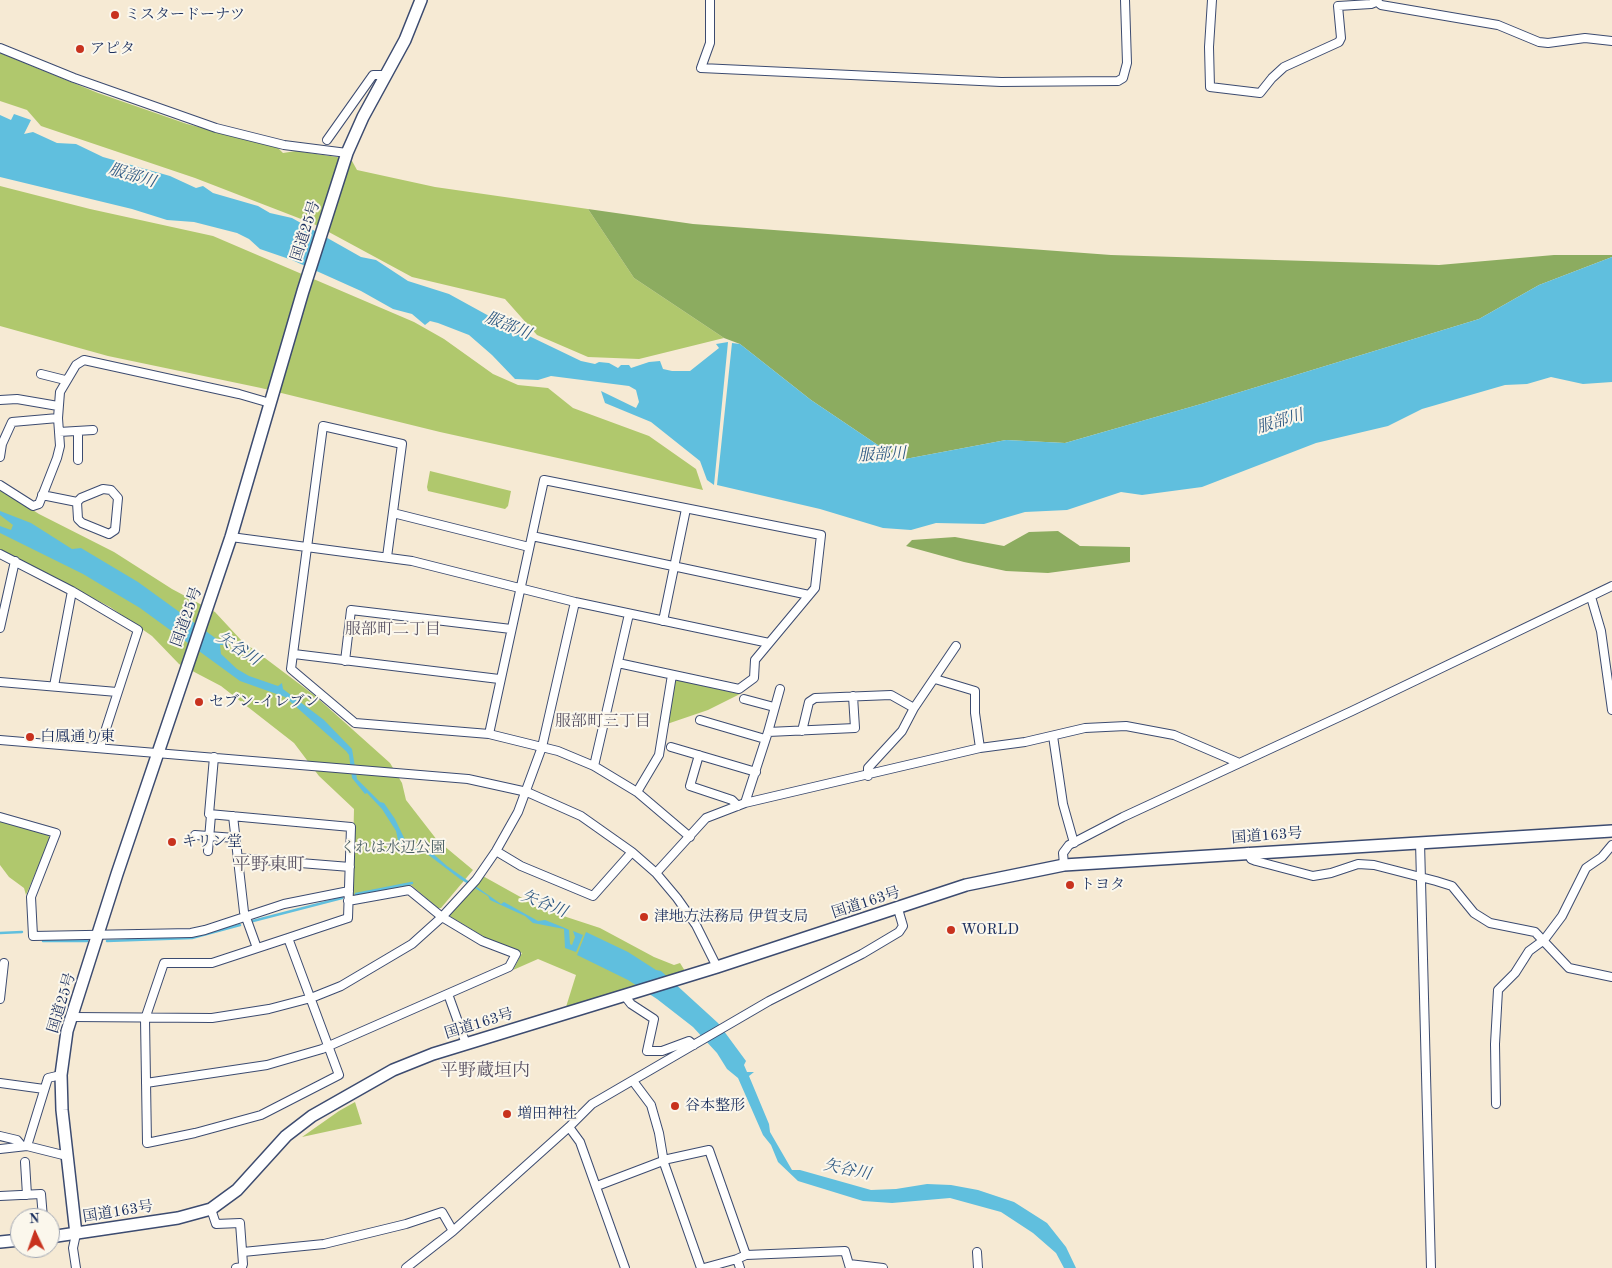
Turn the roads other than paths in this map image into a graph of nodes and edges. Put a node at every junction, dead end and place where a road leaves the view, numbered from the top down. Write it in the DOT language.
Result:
graph roads {
  1 [pos="421,0"];
  2 [pos="710,0"];
  3 [pos="1124,0"];
  4 [pos="1212,0"];
  5 [pos="1376,1"];
  6 [pos="1612,41"];
  7 [pos="0,48"];
  8 [pos="386,75"];
  9 [pos="327,140"];
  10 [pos="347,153"];
  11 [pos="41,374"];
  12 [pos="66,380"];
  13 [pos="0,400"];
  14 [pos="271,401"];
  15 [pos="58,406"];
  16 [pos="58,418"];
  17 [pos="93,430"];
  18 [pos="78,431"];
  19 [pos="60,432"];
  20 [pos="1,443"];
  21 [pos="0,457"];
  22 [pos="78,460"];
  23 [pos="0,485"];
  24 [pos="42,495"];
  25 [pos="77,502"];
  26 [pos="686,510"];
  27 [pos="393,513"];
  28 [pos="532,536"];
  29 [pos="231,537"];
  30 [pos="529,547"];
  31 [pos="307,548"];
  32 [pos="0,554"];
  33 [pos="387,557"];
  34 [pos="16,561"];
  35 [pos="675,567"];
  36 [pos="1612,586"];
  37 [pos="521,588"];
  38 [pos="72,591"];
  39 [pos="809,595"];
  40 [pos="1590,597"];
  41 [pos="575,602"];
  42 [pos="629,614"];
  43 [pos="663,620"];
  44 [pos="0,628"];
  45 [pos="511,629"];
  46 [pos="769,643"];
  47 [pos="956,646"];
  48 [pos="294,654"];
  49 [pos="345,660"];
  50 [pos="618,663"];
  51 [pos="672,675"];
  52 [pos="499,679"];
  53 [pos="935,679"];
  54 [pos="0,682"];
  55 [pos="54,686"];
  56 [pos="780,689"];
  57 [pos="118,692"];
  58 [pos="853,696"];
  59 [pos="744,699"];
  60 [pos="774,707"];
  61 [pos="914,708"];
  62 [pos="1612,710"];
  63 [pos="700,720"];
  64 [pos="802,731"];
  65 [pos="489,734"];
  66 [pos="767,735"];
  67 [pos="1053,736"];
  68 [pos="0,740"];
  69 [pos="100,747"];
  70 [pos="542,747"];
  71 [pos="671,747"];
  72 [pos="980,748"];
  73 [pos="159,752"];
  74 [pos="699,756"];
  75 [pos="214,757"];
  76 [pos="1237,762"];
  77 [pos="594,766"];
  78 [pos="756,772"];
  79 [pos="868,776"];
  80 [pos="527,792"];
  81 [pos="637,792"];
  82 [pos="742,805"];
  83 [pos="211,814"];
  84 [pos="233,816"];
  85 [pos="0,817"];
  86 [pos="1612,831"];
  87 [pos="194,835"];
  88 [pos="209,836"];
  89 [pos="690,837"];
  90 [pos="235,838"];
  91 [pos="1420,842"];
  92 [pos="1074,843"];
  93 [pos="1612,845"];
  94 [pos="496,851"];
  95 [pos="208,852"];
  96 [pos="632,852"];
  97 [pos="1248,852"];
  98 [pos="238,858"];
  99 [pos="1064,864"];
  100 [pos="350,867"];
  101 [pos="656,873"];
  102 [pos="1422,876"];
  103 [pos="349,891"];
  104 [pos="348,901"];
  105 [pos="898,909"];
  106 [pos="445,914"];
  107 [pos="245,918"];
  108 [pos="97,934"];
  109 [pos="288,938"];
  110 [pos="1544,940"];
  111 [pos="257,948"];
  112 [pos="4,963"];
  113 [pos="717,967"];
  114 [pos="1612,977"];
  115 [pos="448,994"];
  116 [pos="625,995"];
  117 [pos="0,998"];
  118 [pos="311,998"];
  119 [pos="73,1017"];
  120 [pos="145,1019"];
  121 [pos="466,1044"];
  122 [pos="695,1044"];
  123 [pos="329,1046"];
  124 [pos="61,1075"];
  125 [pos="633,1081"];
  126 [pos="0,1083"];
  127 [pos="146,1084"];
  128 [pos="44,1089"];
  129 [pos="1496,1104"];
  130 [pos="569,1127"];
  131 [pos="0,1136"];
  132 [pos="24,1146"];
  133 [pos="0,1149"];
  134 [pos="67,1156"];
  135 [pos="25,1162"];
  136 [pos="664,1163"];
  137 [pos="597,1186"];
  138 [pos="27,1195"];
  139 [pos="0,1196"];
  140 [pos="42,1208"];
  141 [pos="211,1209"];
  142 [pos="453,1231"];
  143 [pos="76,1234"];
  144 [pos="60,1236"];
  145 [pos="243,1252"];
  146 [pos="977,1252"];
  147 [pos="746,1255"];
  148 [pos="737,1259"];
  149 [pos="849,1266"];
  150 [pos="76,1268"];
  151 [pos="236,1268"];
  152 [pos="406,1268"];
  153 [pos="625,1268"];
  154 [pos="703,1268"];
  155 [pos="740,1268"];
  156 [pos="883,1268"];
  157 [pos="978,1268"];
  158 [pos="1430,1268"];
  1 -- 8 [label="highway, 国道25号"];
  2 -- 3 [label="street"];
  4 -- 5 [label="street"];
  5 -- 6 [label="street"];
  7 -- 10 [label="street"];
  8 -- 9 [label="street"];
  8 -- 10 [label="highway, 国道25号"];
  10 -- 14 [label="highway, 国道25号"];
  11 -- 12 [label="street"];
  12 -- 14 [label="street"];
  12 -- 15 [label="street"];
  13 -- 15 [label="street"];
  14 -- 29 [label="highway, 国道25号"];
  15 -- 16 [label="street"];
  16 -- 19 [label="street"];
  16 -- 20 [label="street"];
  17 -- 18 [label="street"];
  18 -- 19 [label="street"];
  18 -- 22 [label="street"];
  19 -- 24 [label="street"];
  20 -- 21 [label="street"];
  23 -- 24 [label="street"];
  24 -- 25 [label="street"];
  25 -- 25 [label="street"];
  26 -- 28 [label="street"];
  26 -- 35 [label="street"];
  26 -- 39 [label="street"];
  27 -- 30 [label="street"];
  27 -- 31 [label="street"];
  27 -- 33 [label="street"];
  28 -- 30 [label="street"];
  28 -- 35 [label="street"];
  29 -- 31 [label="street"];
  29 -- 73 [label="highway, 国道25号"];
  30 -- 37 [label="street"];
  31 -- 33 [label="street"];
  31 -- 48 [label="street"];
  32 -- 34 [label="street"];
  33 -- 37 [label="street"];
  34 -- 38 [label="street"];
  34 -- 44 [label="street"];
  35 -- 39 [label="street"];
  35 -- 43 [label="street"];
  36 -- 40 [label="street"];
  37 -- 41 [label="street"];
  37 -- 45 [label="street"];
  38 -- 55 [label="street"];
  38 -- 57 [label="street"];
  39 -- 46 [label="street"];
  40 -- 62 [label="street"];
  40 -- 76 [label="street"];
  41 -- 42 [label="street"];
  41 -- 70 [label="street"];
  42 -- 43 [label="street"];
  42 -- 50 [label="street"];
  43 -- 46 [label="street"];
  45 -- 49 [label="street"];
  45 -- 52 [label="street"];
  46 -- 51 [label="street"];
  47 -- 53 [label="street"];
  48 -- 49 [label="street"];
  48 -- 65 [label="street"];
  49 -- 52 [label="street"];
  50 -- 51 [label="street"];
  50 -- 77 [label="street"];
  51 -- 81 [label="street"];
  52 -- 65 [label="street"];
  53 -- 61 [label="street"];
  53 -- 72 [label="street"];
  54 -- 55 [label="street"];
  55 -- 57 [label="street"];
  56 -- 60 [label="street"];
  57 -- 69 [label="street"];
  58 -- 61 [label="street"];
  58 -- 64 [label="street"];
  58 -- 64 [label="street"];
  59 -- 60 [label="street"];
  60 -- 66 [label="street"];
  61 -- 79 [label="street"];
  63 -- 66 [label="street"];
  64 -- 66 [label="street"];
  65 -- 70 [label="street"];
  66 -- 78 [label="street"];
  67 -- 72 [label="street"];
  67 -- 76 [label="street"];
  67 -- 92 [label="street"];
  68 -- 69 [label="street"];
  69 -- 73 [label="street"];
  70 -- 77 [label="street"];
  70 -- 80 [label="street"];
  71 -- 74 [label="street"];
  72 -- 79 [label="street"];
  73 -- 75 [label="street"];
  73 -- 108 [label="highway, 国道25号"];
  74 -- 78 [label="street"];
  74 -- 82 [label="street"];
  75 -- 80 [label="street"];
  75 -- 83 [label="street"];
  76 -- 92 [label="street"];
  77 -- 81 [label="street"];
  78 -- 82 [label="street"];
  79 -- 82 [label="street"];
  80 -- 94 [label="street"];
  80 -- 96 [label="street"];
  81 -- 89 [label="street"];
  82 -- 89 [label="street"];
  83 -- 84 [label="street"];
  83 -- 88 [label="street"];
  84 -- 90 [label="street"];
  84 -- 100 [label="street"];
  85 -- 108 [label="street"];
  86 -- 91 [label="highway, 国道163号"];
  87 -- 88 [label="street"];
  88 -- 90 [label="street"];
  88 -- 95 [label="street"];
  89 -- 101 [label="street"];
  90 -- 98 [label="street"];
  91 -- 97 [label="highway, 国道163号"];
  91 -- 102 [label="street"];
  92 -- 99 [label="street"];
  93 -- 110 [label="street"];
  94 -- 96 [label="street"];
  94 -- 106 [label="street"];
  96 -- 101 [label="street"];
  97 -- 99 [label="highway, 国道163号"];
  97 -- 102 [label="street"];
  98 -- 100 [label="street"];
  98 -- 107 [label="street"];
  99 -- 105 [label="highway, 国道163号"];
  100 -- 103 [label="street"];
  101 -- 113 [label="street"];
  102 -- 110 [label="street"];
  102 -- 158 [label="street"];
  103 -- 104 [label="street"];
  103 -- 107 [label="street"];
  104 -- 106 [label="street"];
  104 -- 109 [label="street"];
  105 -- 113 [label="highway, 国道163号"];
  105 -- 122 [label="street"];
  106 -- 115 [label="street"];
  106 -- 118 [label="street"];
  107 -- 108 [label="street"];
  107 -- 111 [label="street"];
  108 -- 119 [label="highway, 国道25号"];
  109 -- 111 [label="street"];
  109 -- 118 [label="street"];
  110 -- 114 [label="street"];
  110 -- 129 [label="street"];
  111 -- 120 [label="street"];
  112 -- 117 [label="street"];
  113 -- 116 [label="highway, 国道163号"];
  115 -- 121 [label="street"];
  115 -- 123 [label="street"];
  116 -- 121 [label="highway, 国道163号"];
  116 -- 122 [label="street"];
  118 -- 120 [label="street"];
  118 -- 123 [label="street"];
  119 -- 120 [label="street"];
  119 -- 124 [label="highway, 国道25号"];
  120 -- 127 [label="street"];
  121 -- 141 [label="highway, 国道163号"];
  122 -- 125 [label="street"];
  123 -- 127 [label="street"];
  123 -- 127 [label="street"];
  124 -- 128 [label="street"];
  124 -- 134 [label="highway, 国道25号"];
  125 -- 130 [label="street"];
  125 -- 136 [label="street"];
  126 -- 128 [label="street"];
  128 -- 132 [label="street"];
  130 -- 137 [label="street"];
  130 -- 142 [label="street"];
  131 -- 132 [label="street"];
  132 -- 133 [label="street"];
  132 -- 134 [label="street"];
  134 -- 143 [label="highway, 国道25号"];
  135 -- 138 [label="street"];
  136 -- 137 [label="street"];
  136 -- 147 [label="street"];
  136 -- 154 [label="street"];
  137 -- 153 [label="street"];
  138 -- 139 [label="street"];
  138 -- 140 [label="street"];
  141 -- 143 [label="highway, 国道163号"];
  141 -- 145 [label="street"];
  142 -- 145 [label="street"];
  142 -- 152 [label="street"];
  143 -- 144 [label="highway"];
  143 -- 150 [label="street"];
  145 -- 151 [label="street"];
  146 -- 157 [label="street"];
  147 -- 148 [label="street"];
  147 -- 149 [label="street"];
  148 -- 154 [label="street"];
  148 -- 155 [label="street"];
  149 -- 156 [label="street"];
}
